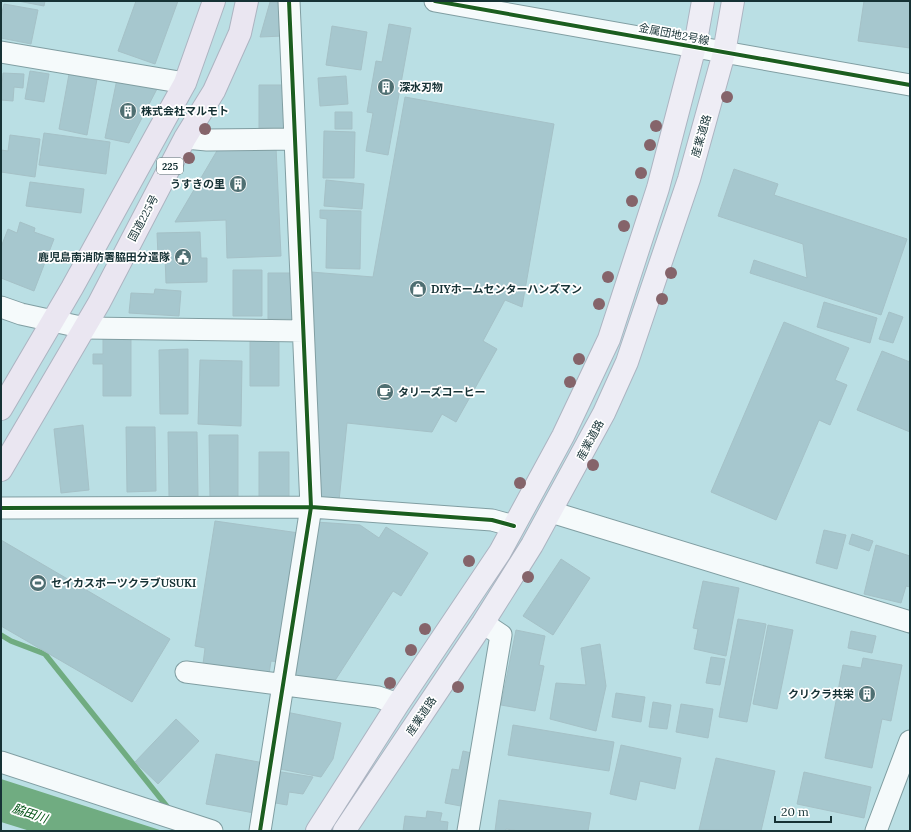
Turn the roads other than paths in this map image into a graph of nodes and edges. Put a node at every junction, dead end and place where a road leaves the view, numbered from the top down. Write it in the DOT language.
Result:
graph roads {
  1 [pos="214,1"];
  2 [pos="247,1"];
  3 [pos="289,1"];
  4 [pos="435,1"];
  5 [pos="703,1"];
  6 [pos="733,1"];
  7 [pos="695,46"];
  8 [pos="1,52"];
  9 [pos="724,53"];
  10 [pos="185,83"];
  11 [pos="910,85"];
  12 [pos="185,138"];
  13 [pos="294,139"];
  14 [pos="1,307"];
  15 [pos="54,320"];
  16 [pos="85,328"];
  17 [pos="303,331"];
  18 [pos="1,409"];
  19 [pos="1,470"];
  20 [pos="311,507"];
  21 [pos="1,508"];
  22 [pos="551,512"];
  23 [pos="514,526"];
  24 [pos="910,622"];
  25 [pos="483,623"];
  26 [pos="186,672"];
  27 [pos="284,685"];
  28 [pos="398,704"];
  29 [pos="910,741"];
  30 [pos="1,762"];
  31 [pos="212,831"];
  32 [pos="260,831"];
  33 [pos="317,831"];
  34 [pos="344,831"];
  35 [pos="468,831"];
  36 [pos="876,831"];
  1 -- 10 [label="highway, 225"];
  2 -- 12 [label="highway, 国道225号 / 225"];
  3 -- 13 [label="street"];
  4 -- 7 [label="street, 金属団地2号線"];
  5 -- 7 [label="main road"];
  6 -- 9 [label="main road, 産業道路"];
  7 -- 9 [label="street, 金属団地2号線"];
  7 -- 23 [label="main road"];
  8 -- 10 [label="street"];
  9 -- 11 [label="street, 金属団地2号線"];
  9 -- 22 [label="main road, 産業道路"];
  10 -- 15 [label="highway, 225"];
  12 -- 13 [label="street"];
  12 -- 16 [label="highway, 国道225号 / 225"];
  13 -- 17 [label="street"];
  14 -- 15 [label="street"];
  15 -- 16 [label="street"];
  15 -- 18 [label="highway, 225"];
  16 -- 17 [label="street"];
  16 -- 19 [label="highway, 国道225号 / 225"];
  17 -- 20 [label="street"];
  20 -- 21 [label="street"];
  20 -- 23 [label="street"];
  20 -- 27 [label="street"];
  22 -- 24 [label="street"];
  22 -- 25 [label="main road, 産業道路"];
  23 -- 28 [label="main road"];
  25 -- 34 [label="main road, 産業道路"];
  25 -- 35 [label="street"];
  26 -- 27 [label="street"];
  27 -- 28 [label="street"];
  27 -- 32 [label="street"];
  28 -- 33 [label="main road"];
  29 -- 36 [label="street"];
  30 -- 31 [label="street"];
}
